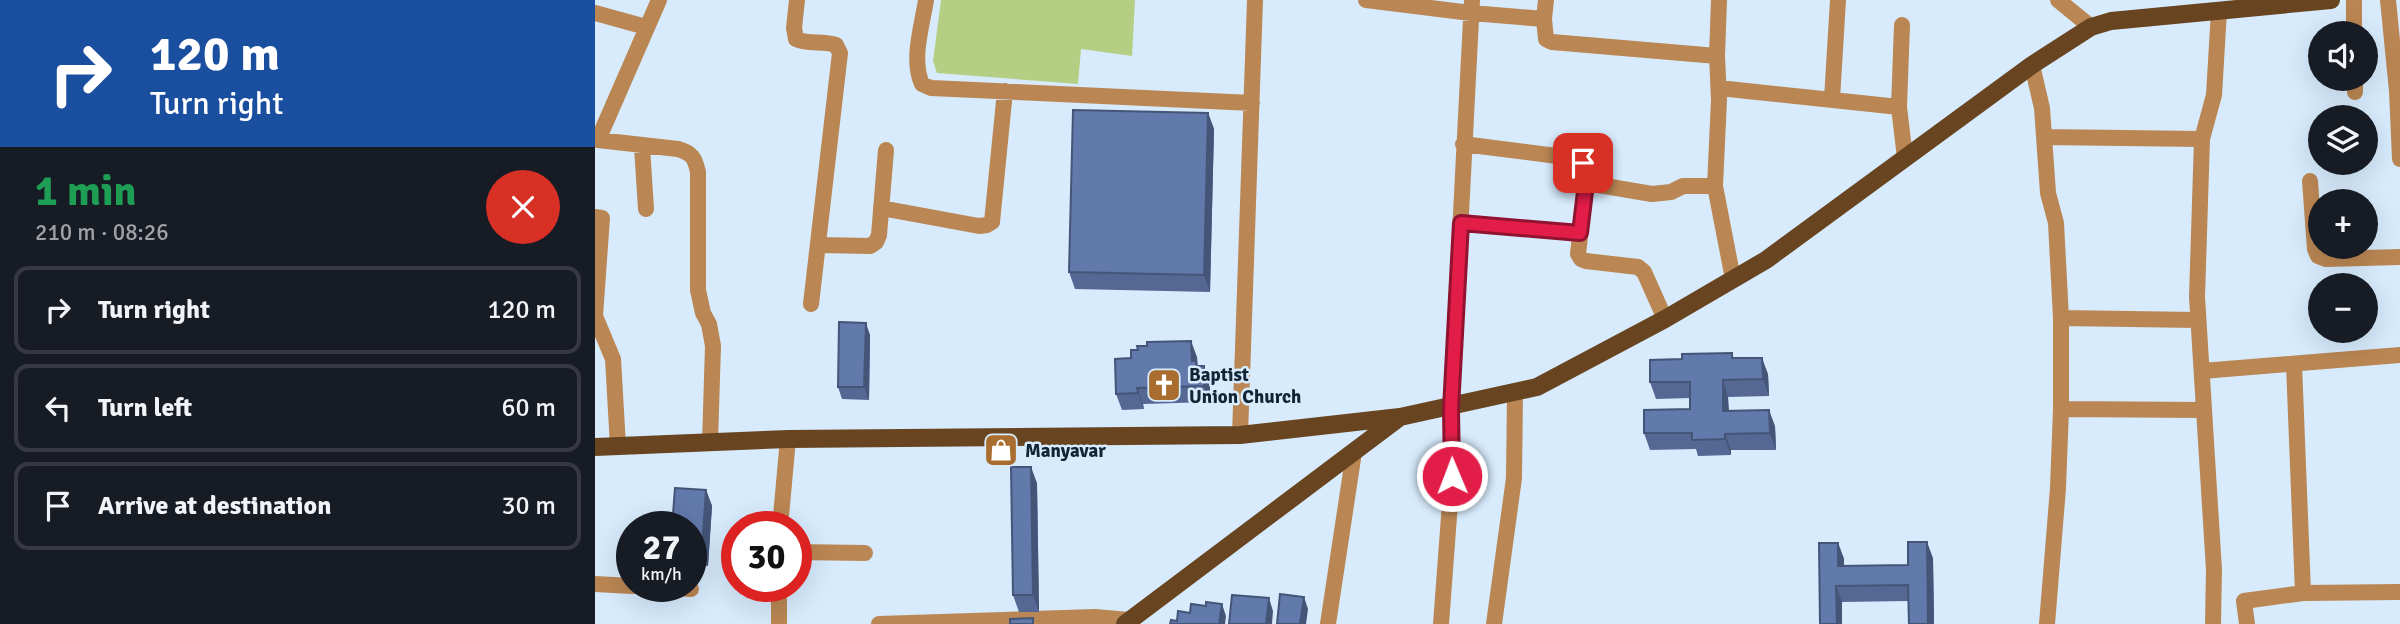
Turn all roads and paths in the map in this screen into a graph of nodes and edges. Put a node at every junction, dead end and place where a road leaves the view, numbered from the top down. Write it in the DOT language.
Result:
graph roads {
  1 [pos="659,0"];
  2 [pos="797,0"];
  3 [pos="926,0"];
  4 [pos="1255,0"];
  5 [pos="1366,0"];
  6 [pos="1546,0"];
  7 [pos="1719,0"];
  8 [pos="1838,0"];
  9 [pos="2058,0"];
  10 [pos="2331,0"];
  11 [pos="2354,0"];
  12 [pos="2388,0"];
  13 [pos="1471,6"];
  14 [pos="2073,6"];
  15 [pos="2224,7"];
  16 [pos="595,13"];
  17 [pos="1544,19"];
  18 [pos="2354,21"];
  19 [pos="1902,25"];
  20 [pos="646,27"];
  21 [pos="2091,27"];
  22 [pos="1717,57"];
  23 [pos="2032,65"];
  24 [pos="1719,88"];
  25 [pos="1005,91"];
  26 [pos="1832,99"];
  27 [pos="1252,103"];
  28 [pos="1899,107"];
  29 [pos="2399,124"];
  30 [pos="2044,137"];
  31 [pos="2202,139"];
  32 [pos="596,140"];
  33 [pos="1463,144"];
  34 [pos="642,146"];
  35 [pos="886,150"];
  36 [pos="1905,158"];
  37 [pos="2400,159"];
  38 [pos="2310,181"];
  39 [pos="1587,183"];
  40 [pos="1715,186"];
  41 [pos="881,208"];
  42 [pos="646,209"];
  43 [pos="595,217"];
  44 [pos="1461,223"];
  45 [pos="1580,233"];
  46 [pos="819,245"];
  47 [pos="2400,257"];
  48 [pos="1733,279"];
  49 [pos="811,304"];
  50 [pos="2061,318"];
  51 [pos="1665,319"];
  52 [pos="2198,320"];
  53 [pos="2400,355"];
  54 [pos="2294,364"];
  55 [pos="2202,371"];
  56 [pos="1515,393"];
  57 [pos="1451,408"];
  58 [pos="2061,409"];
  59 [pos="2204,410"];
  60 [pos="1400,417"];
  61 [pos="1240,435"];
  62 [pos="788,439"];
  63 [pos="710,442"];
  64 [pos="618,446"];
  65 [pos="595,447"];
  66 [pos="1355,452"];
  67 [pos="781,511"];
  68 [pos="812,552"];
  69 [pos="865,553"];
  70 [pos="595,584"];
  71 [pos="616,585"];
  72 [pos="2400,592"];
  73 [pos="2303,593"];
  74 [pos="2214,599"];
  75 [pos="2244,601"];
  76 [pos="779,602"];
  77 [pos="1127,622"];
  78 [pos="779,624"];
  79 [pos="879,624"];
  80 [pos="1328,624"];
  81 [pos="1441,624"];
  82 [pos="1494,624"];
  83 [pos="2047,624"];
  84 [pos="2213,624"];
  85 [pos="2247,624"];
  1 -- 20 [label="street"];
  2 -- 46 [label="street"];
  3 -- 25 [label="street"];
  4 -- 27 [label="street"];
  5 -- 13 [label="street"];
  6 -- 17 [label="street"];
  7 -- 22 [label="street"];
  8 -- 26 [label="street"];
  9 -- 14 [label="street"];
  10 -- 15 [label="main road"];
  11 -- 18 [label="street"];
  12 -- 29 [label="street"];
  13 -- 17 [label="street"];
  13 -- 33 [label="street"];
  14 -- 21 [label="street"];
  15 -- 21 [label="main road"];
  15 -- 31 [label="street"];
  16 -- 20 [label="street"];
  17 -- 22 [label="street"];
  19 -- 28 [label="street"];
  20 -- 32 [label="street"];
  21 -- 23 [label="main road"];
  22 -- 24 [label="street"];
  23 -- 30 [label="street"];
  23 -- 36 [label="main road"];
  24 -- 26 [label="street"];
  24 -- 40 [label="street"];
  25 -- 27 [label="street"];
  25 -- 41 [label="street"];
  26 -- 28 [label="street"];
  27 -- 61 [label="street"];
  28 -- 36 [label="street"];
  29 -- 37 [label="street"];
  30 -- 31 [label="street"];
  30 -- 50 [label="street"];
  31 -- 52 [label="street"];
  32 -- 34 [label="street"];
  33 -- 39 [label="street"];
  33 -- 44 [label="street"];
  34 -- 42 [label="street"];
  34 -- 63 [label="street"];
  35 -- 41 [label="street"];
  36 -- 48 [label="main road"];
  38 -- 47 [label="street"];
  39 -- 40 [label="street"];
  39 -- 45 [label="street"];
  40 -- 48 [label="street"];
  41 -- 46 [label="street"];
  43 -- 64 [label="street"];
  44 -- 45 [label="street"];
  44 -- 57 [label="street"];
  45 -- 51 [label="street"];
  46 -- 49 [label="street"];
  48 -- 51 [label="main road"];
  50 -- 52 [label="street"];
  50 -- 58 [label="street"];
  51 -- 56 [label="main road"];
  52 -- 55 [label="street"];
  53 -- 54 [label="street"];
  54 -- 55 [label="street"];
  54 -- 73 [label="street"];
  55 -- 59 [label="street"];
  56 -- 57 [label="main road"];
  56 -- 82 [label="street"];
  57 -- 60 [label="main road"];
  57 -- 81 [label="street"];
  58 -- 59 [label="street"];
  58 -- 83 [label="street"];
  59 -- 74 [label="street"];
  60 -- 61 [label="main road"];
  60 -- 66 [label="main road"];
  61 -- 62 [label="main road"];
  62 -- 63 [label="main road"];
  62 -- 67 [label="street"];
  63 -- 64 [label="main road"];
  64 -- 65 [label="main road"];
  66 -- 77 [label="main road"];
  66 -- 80 [label="street"];
  68 -- 69 [label="street"];
  70 -- 71 [label="street"];
  72 -- 73 [label="street"];
  73 -- 75 [label="street"];
  74 -- 75 [label="street"];
  74 -- 84 [label="street"];
  75 -- 85 [label="street"];
  76 -- 78 [label="street"];
  77 -- 79 [label="street"];
}
